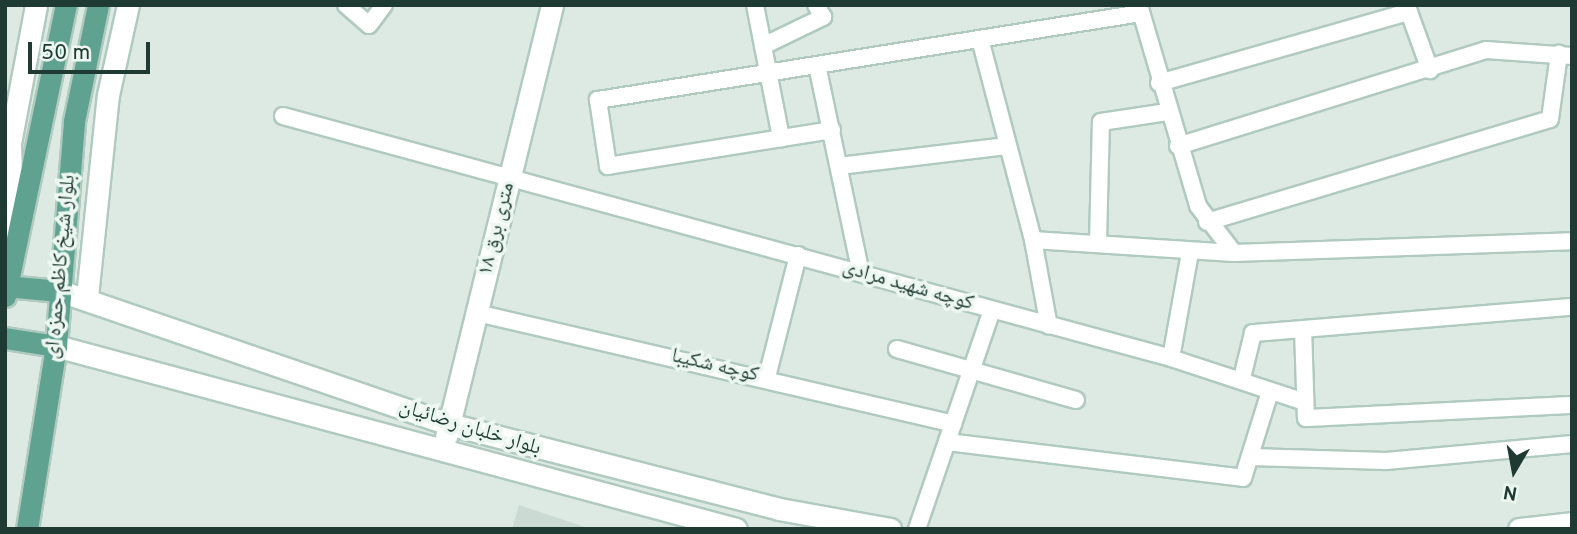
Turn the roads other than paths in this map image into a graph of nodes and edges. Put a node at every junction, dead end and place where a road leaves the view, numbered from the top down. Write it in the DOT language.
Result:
graph roads {
  1 [pos="36,5"];
  2 [pos="66,5"];
  3 [pos="98,5"];
  4 [pos="128,5"];
  5 [pos="346,5"];
  6 [pos="384,5"];
  7 [pos="552,5"];
  8 [pos="755,5"];
  9 [pos="816,5"];
  10 [pos="1140,9"];
  11 [pos="980,39"];
  12 [pos="763,46"];
  13 [pos="1566,55"];
  14 [pos="817,65"];
  15 [pos="1430,70"];
  16 [pos="768,73"];
  17 [pos="1159,83"];
  18 [pos="1167,112"];
  19 [pos="283,116"];
  20 [pos="832,130"];
  21 [pos="781,138"];
  22 [pos="8,141"];
  23 [pos="1007,146"];
  24 [pos="1178,146"];
  25 [pos="839,166"];
  26 [pos="510,175"];
  27 [pos="1207,222"];
  28 [pos="1033,240"];
  29 [pos="1572,241"];
  30 [pos="1098,242"];
  31 [pos="1189,252"];
  32 [pos="1234,253"];
  33 [pos="798,255"];
  34 [pos="861,273"];
  35 [pos="8,284"];
  36 [pos="60,291"];
  37 [pos="87,297"];
  38 [pos="1572,307"];
  39 [pos="992,310"];
  40 [pos="477,313"];
  41 [pos="1049,326"];
  42 [pos="1303,329"];
  43 [pos="5,338"];
  44 [pos="56,346"];
  45 [pos="897,349"];
  46 [pos="1171,358"];
  47 [pos="971,371"];
  48 [pos="766,377"];
  49 [pos="1242,378"];
  50 [pos="1269,395"];
  51 [pos="1076,400"];
  52 [pos="1302,401"];
  53 [pos="1572,405"];
  54 [pos="449,424"];
  55 [pos="953,424"];
  56 [pos="947,442"];
  57 [pos="1572,444"];
  58 [pos="442,453"];
  59 [pos="1250,457"];
  60 [pos="1572,523"];
  61 [pos="27,529"];
  62 [pos="736,529"];
  63 [pos="890,529"];
  64 [pos="917,529"];
  65 [pos="1519,529"];
  1 -- 22 [label="main road"];
  2 -- 35 [label="main road, بلوار شیخ کاظم حمزه ای"];
  3 -- 36 [label="main road, بلوار شیخ کاظم حمزه ای"];
  4 -- 37 [label="main road"];
  5 -- 6 [label="street"];
  7 -- 26 [label="main road, ۱۸ متری برق"];
  8 -- 12 [label="street"];
  9 -- 12 [label="street"];
  10 -- 11 [label="street"];
  10 -- 17 [label="street"];
  11 -- 14 [label="street"];
  11 -- 23 [label="street"];
  12 -- 16 [label="street"];
  13 -- 15 [label="street"];
  13 -- 27 [label="street"];
  14 -- 16 [label="street"];
  14 -- 20 [label="street"];
  15 -- 17 [label="street"];
  15 -- 24 [label="street"];
  16 -- 21 [label="street"];
  16 -- 21 [label="street"];
  17 -- 18 [label="street"];
  18 -- 24 [label="street"];
  18 -- 30 [label="street"];
  19 -- 26 [label="street, کوچه شهید مرادی"];
  20 -- 21 [label="street"];
  20 -- 25 [label="street"];
  22 -- 35 [label="main road"];
  23 -- 25 [label="street"];
  23 -- 28 [label="street"];
  24 -- 27 [label="street"];
  25 -- 34 [label="street"];
  26 -- 33 [label="street, کوچه شهید مرادی"];
  26 -- 40 [label="main road, ۱۸ متری برق"];
  27 -- 32 [label="street"];
  28 -- 30 [label="street"];
  28 -- 41 [label="street"];
  29 -- 32 [label="street"];
  30 -- 31 [label="street"];
  31 -- 32 [label="street"];
  31 -- 46 [label="street"];
  33 -- 34 [label="street, کوچه شهید مرادی"];
  33 -- 48 [label="street"];
  34 -- 39 [label="street, کوچه شهید مرادی"];
  35 -- 36 [label="main road"];
  36 -- 37 [label="main road, بلوار خلبان رضائیان"];
  36 -- 44 [label="main road, بلوار شیخ کاظم حمزه ای"];
  37 -- 54 [label="main road, بلوار خلبان رضائیان"];
  38 -- 42 [label="street"];
  39 -- 41 [label="street, کوچه شهید مرادی"];
  39 -- 47 [label="street"];
  40 -- 48 [label="street, کوچه شکیبا"];
  40 -- 54 [label="main road, ۱۸ متری برق"];
  41 -- 46 [label="street, کوچه شهید مرادی"];
  42 -- 49 [label="street"];
  42 -- 52 [label="street"];
  43 -- 44 [label="main road"];
  44 -- 58 [label="main road, بلوار خلبان رضائیان"];
  44 -- 61 [label="main road, بلوار شیخ کاظم حمزه ای"];
  45 -- 47 [label="street"];
  46 -- 49 [label="street, کوچه شهید مرادی"];
  47 -- 51 [label="street"];
  47 -- 55 [label="street"];
  48 -- 55 [label="street, کوچه شکیبا"];
  49 -- 50 [label="street, کوچه شهید مرادی"];
  50 -- 52 [label="street, کوچه شهید مرادی"];
  50 -- 59 [label="street"];
  52 -- 53 [label="street"];
  54 -- 58 [label="main road, ۱۸ متری برق"];
  54 -- 63 [label="main road, بلوار خلبان رضائیان"];
  55 -- 56 [label="street"];
  56 -- 59 [label="street"];
  56 -- 64 [label="street"];
  57 -- 59 [label="street"];
  58 -- 62 [label="main road, بلوار خلبان رضائیان"];
  60 -- 65 [label="main road"];
}
